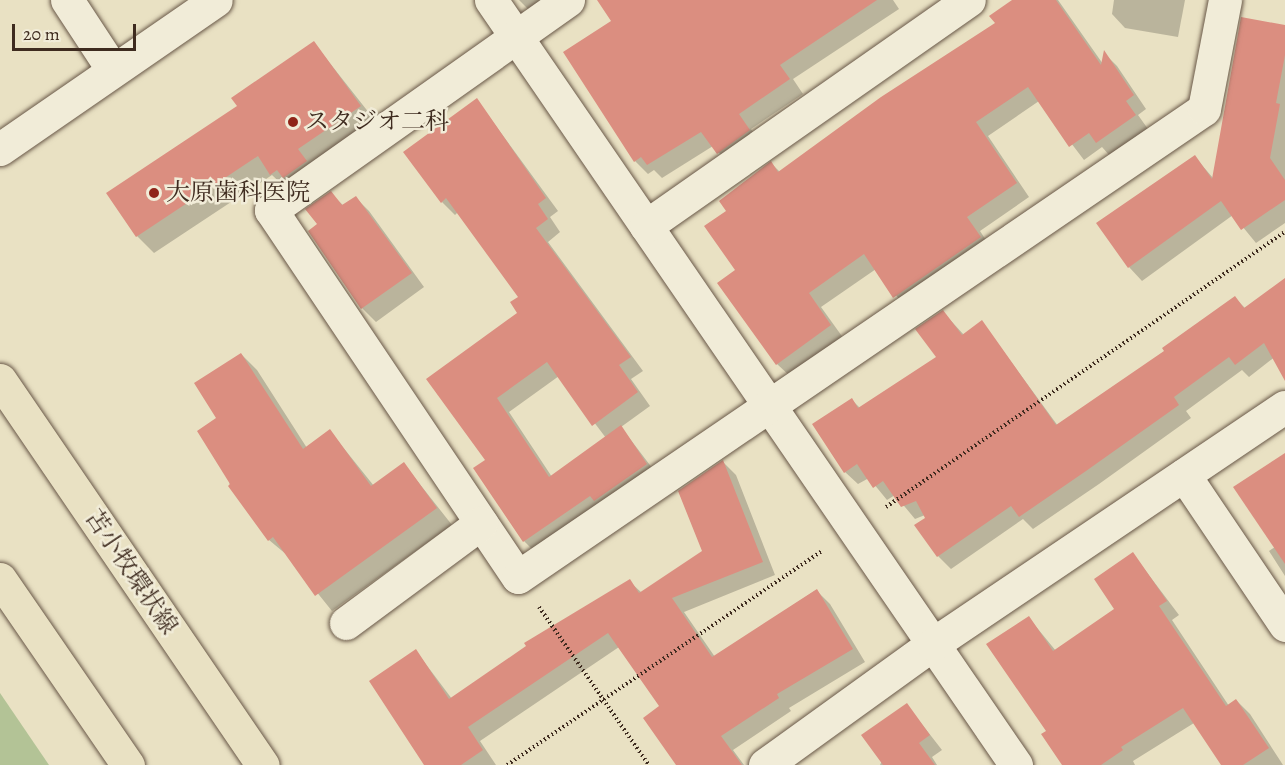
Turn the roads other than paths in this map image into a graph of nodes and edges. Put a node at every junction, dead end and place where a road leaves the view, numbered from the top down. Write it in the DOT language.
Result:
graph roads {
  1 [pos="67,0"];
  2 [pos="216,0"];
  3 [pos="490,0"];
  4 [pos="568,0"];
  5 [pos="969,0"];
  6 [pos="1225,0"];
  7 [pos="516,37"];
  8 [pos="113,70"];
  9 [pos="0,149"];
  10 [pos="646,226"];
  11 [pos="0,380"];
  12 [pos="770,407"];
  13 [pos="1285,407"];
  14 [pos="1184,475"];
  15 [pos="481,524"];
  16 [pos="0,579"];
  17 [pos="346,623"];
  18 [pos="1285,625"];
  19 [pos="933,644"];
  20 [pos="128,765"];
  21 [pos="262,765"];
  22 [pos="765,765"];
  23 [pos="1016,765"];
  1 -- 8 [label="street"];
  2 -- 8 [label="street"];
  3 -- 7 [label="street"];
  4 -- 7 [label="street"];
  5 -- 10 [label="street"];
  6 -- 12 [label="street"];
  7 -- 10 [label="street"];
  7 -- 15 [label="street"];
  8 -- 9 [label="street"];
  10 -- 12 [label="street"];
  11 -- 21 [label="main road, 苫小牧環状線"];
  12 -- 15 [label="street"];
  12 -- 19 [label="street"];
  13 -- 14 [label="street"];
  14 -- 18 [label="street"];
  14 -- 19 [label="street"];
  15 -- 17 [label="street"];
  16 -- 20 [label="main road"];
  19 -- 22 [label="street"];
  19 -- 23 [label="street"];
}
